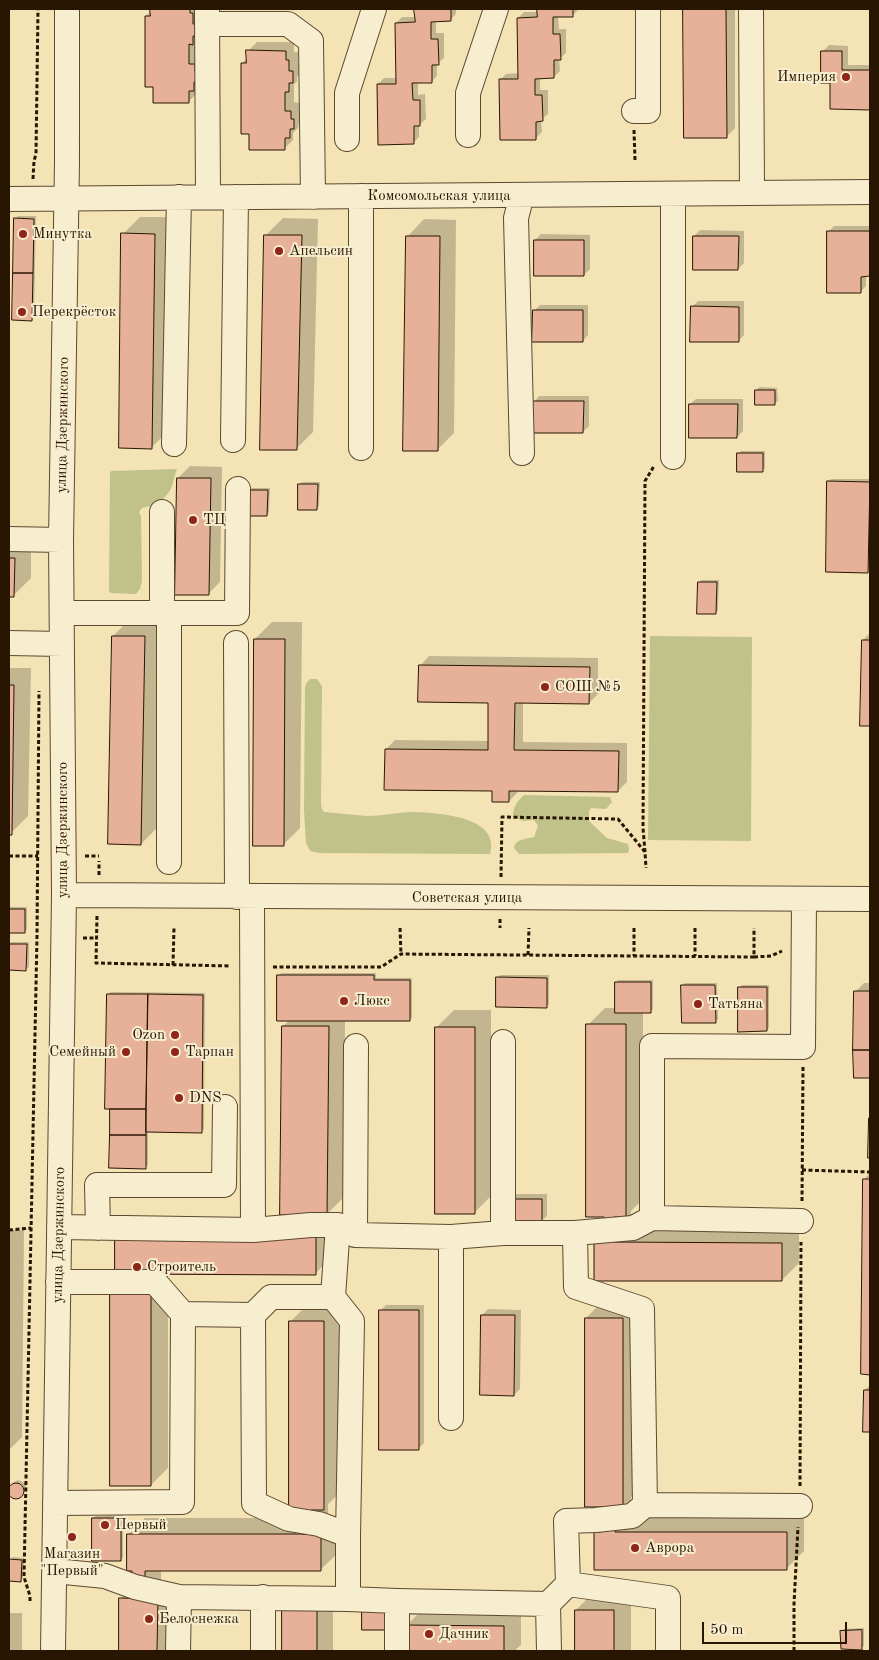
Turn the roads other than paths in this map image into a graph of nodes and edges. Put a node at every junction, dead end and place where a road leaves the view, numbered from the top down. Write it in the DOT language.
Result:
graph roads {
  1 [pos="67,9"];
  2 [pos="374,9"];
  3 [pos="496,9"];
  4 [pos="648,9"];
  5 [pos="751,9"];
  6 [pos="207,17"];
  7 [pos="634,111"];
  8 [pos="468,135"];
  9 [pos="346,139"];
  10 [pos="870,192"];
  11 [pos="752,193"];
  12 [pos="673,194"];
  13 [pos="522,195"];
  14 [pos="361,196"];
  15 [pos="179,197"];
  16 [pos="208,197"];
  17 [pos="236,197"];
  18 [pos="314,197"];
  19 [pos="66,198"];
  20 [pos="9,199"];
  21 [pos="233,440"];
  22 [pos="174,444"];
  23 [pos="361,448"];
  24 [pos="522,453"];
  25 [pos="673,457"];
  26 [pos="238,489"];
  27 [pos="162,512"];
  28 [pos="9,539"];
  29 [pos="61,540"];
  30 [pos="62,613"];
  31 [pos="166,614"];
  32 [pos="9,643"];
  33 [pos="236,643"];
  34 [pos="62,644"];
  35 [pos="169,862"];
  36 [pos="64,895"];
  37 [pos="245,897"];
  38 [pos="870,899"];
  39 [pos="804,900"];
  40 [pos="503,1042"];
  41 [pos="356,1046"];
  42 [pos="225,1107"];
  43 [pos="652,1218"];
  44 [pos="801,1221"];
  45 [pos="59,1228"];
  46 [pos="98,1228"];
  47 [pos="253,1230"];
  48 [pos="346,1230"];
  49 [pos="503,1233"];
  50 [pos="575,1233"];
  51 [pos="451,1237"];
  52 [pos="58,1282"];
  53 [pos="333,1297"];
  54 [pos="183,1314"];
  55 [pos="253,1315"];
  56 [pos="451,1418"];
  57 [pos="55,1503"];
  58 [pos="645,1505"];
  59 [pos="800,1506"];
  60 [pos="348,1535"];
  61 [pos="54,1571"];
  62 [pos="568,1584"];
  63 [pos="179,1597"];
  64 [pos="263,1597"];
  65 [pos="348,1599"];
  66 [pos="397,1601"];
  67 [pos="548,1604"];
  68 [pos="53,1651"];
  69 [pos="178,1651"];
  70 [pos="263,1651"];
  71 [pos="397,1651"];
  72 [pos="549,1651"];
  73 [pos="668,1651"];
  1 -- 19 [label="street, улица Дзержинского"];
  2 -- 9 [label="street"];
  3 -- 8 [label="street"];
  4 -- 7 [label="street"];
  5 -- 11 [label="street"];
  6 -- 16 [label="street"];
  6 -- 18 [label="street"];
  10 -- 11 [label="street, Комсомольская улица"];
  11 -- 12 [label="street, Комсомольская улица"];
  12 -- 13 [label="street, Комсомольская улица"];
  12 -- 25 [label="street"];
  13 -- 14 [label="street, Комсомольская улица"];
  13 -- 24 [label="street"];
  14 -- 18 [label="street, Комсомольская улица"];
  14 -- 23 [label="street"];
  15 -- 16 [label="street, Комсомольская улица"];
  15 -- 19 [label="street, Комсомольская улица"];
  15 -- 22 [label="street"];
  16 -- 17 [label="street, Комсомольская улица"];
  17 -- 18 [label="street, Комсомольская улица"];
  17 -- 21 [label="street"];
  19 -- 20 [label="street, Комсомольская улица"];
  19 -- 29 [label="street, улица Дзержинского"];
  26 -- 31 [label="street"];
  27 -- 31 [label="street"];
  28 -- 29 [label="street"];
  29 -- 30 [label="street, улица Дзержинского"];
  30 -- 31 [label="street"];
  30 -- 34 [label="street, улица Дзержинского"];
  31 -- 35 [label="street"];
  32 -- 34 [label="street"];
  33 -- 37 [label="street"];
  34 -- 36 [label="street, улица Дзержинского"];
  36 -- 37 [label="street, Советская улица"];
  36 -- 45 [label="street, улица Дзержинского"];
  37 -- 39 [label="street, Советская улица"];
  37 -- 47 [label="street"];
  38 -- 39 [label="street, Советская улица"];
  39 -- 43 [label="street"];
  40 -- 49 [label="street"];
  41 -- 48 [label="street"];
  42 -- 46 [label="street"];
  43 -- 44 [label="street"];
  43 -- 50 [label="street"];
  45 -- 46 [label="street"];
  45 -- 52 [label="street, улица Дзержинского"];
  46 -- 47 [label="street"];
  47 -- 48 [label="street"];
  48 -- 51 [label="street"];
  48 -- 53 [label="street"];
  49 -- 50 [label="street"];
  49 -- 51 [label="street"];
  50 -- 58 [label="street"];
  51 -- 56 [label="street"];
  52 -- 54 [label="street"];
  52 -- 57 [label="street, улица Дзержинского"];
  53 -- 55 [label="street"];
  53 -- 60 [label="street"];
  54 -- 55 [label="street"];
  54 -- 57 [label="street"];
  55 -- 60 [label="street"];
  57 -- 61 [label="street, улица Дзержинского"];
  58 -- 59 [label="street"];
  58 -- 62 [label="street"];
  60 -- 65 [label="street"];
  61 -- 63 [label="street"];
  61 -- 68 [label="street, улица Дзержинского"];
  62 -- 67 [label="street"];
  62 -- 73 [label="street"];
  63 -- 64 [label="street"];
  63 -- 69 [label="street"];
  64 -- 65 [label="street"];
  64 -- 70 [label="street"];
  65 -- 66 [label="street"];
  66 -- 67 [label="street"];
  66 -- 71 [label="street"];
  67 -- 72 [label="street"];
}
